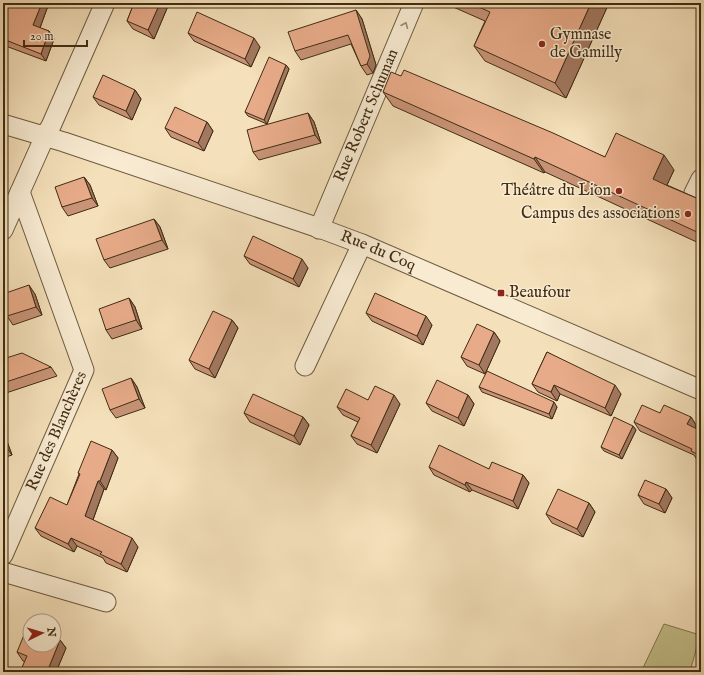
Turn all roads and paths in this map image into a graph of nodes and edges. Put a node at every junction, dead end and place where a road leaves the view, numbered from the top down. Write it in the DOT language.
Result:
graph roads {
  1 [pos="105,3"];
  2 [pos="414,3"];
  3 [pos="3,124"];
  4 [pos="45,136"];
  5 [pos="701,179"];
  6 [pos="20,192"];
  7 [pos="701,196"];
  8 [pos="319,229"];
  9 [pos="3,230"];
  10 [pos="362,244"];
  11 [pos="305,366"];
  12 [pos="701,390"];
  13 [pos="3,556"];
  14 [pos="3,572"];
  15 [pos="106,602"];
  1 -- 4 [label="street"];
  8 -- 2 [label="street, Rue Robert Schuman, one-way"];
  3 -- 4 [label="street, Rue du Coq"];
  4 -- 6 [label="street"];
  4 -- 8 [label="street, Rue du Coq"];
  5 -- 7 [label="street"];
  6 -- 9 [label="street"];
  6 -- 13 [label="street, Rue des Blanchères"];
  8 -- 10 [label="street, Rue du Coq"];
  10 -- 11 [label="street"];
  10 -- 12 [label="street, Rue du Coq"];
  14 -- 15 [label="street"];
}
